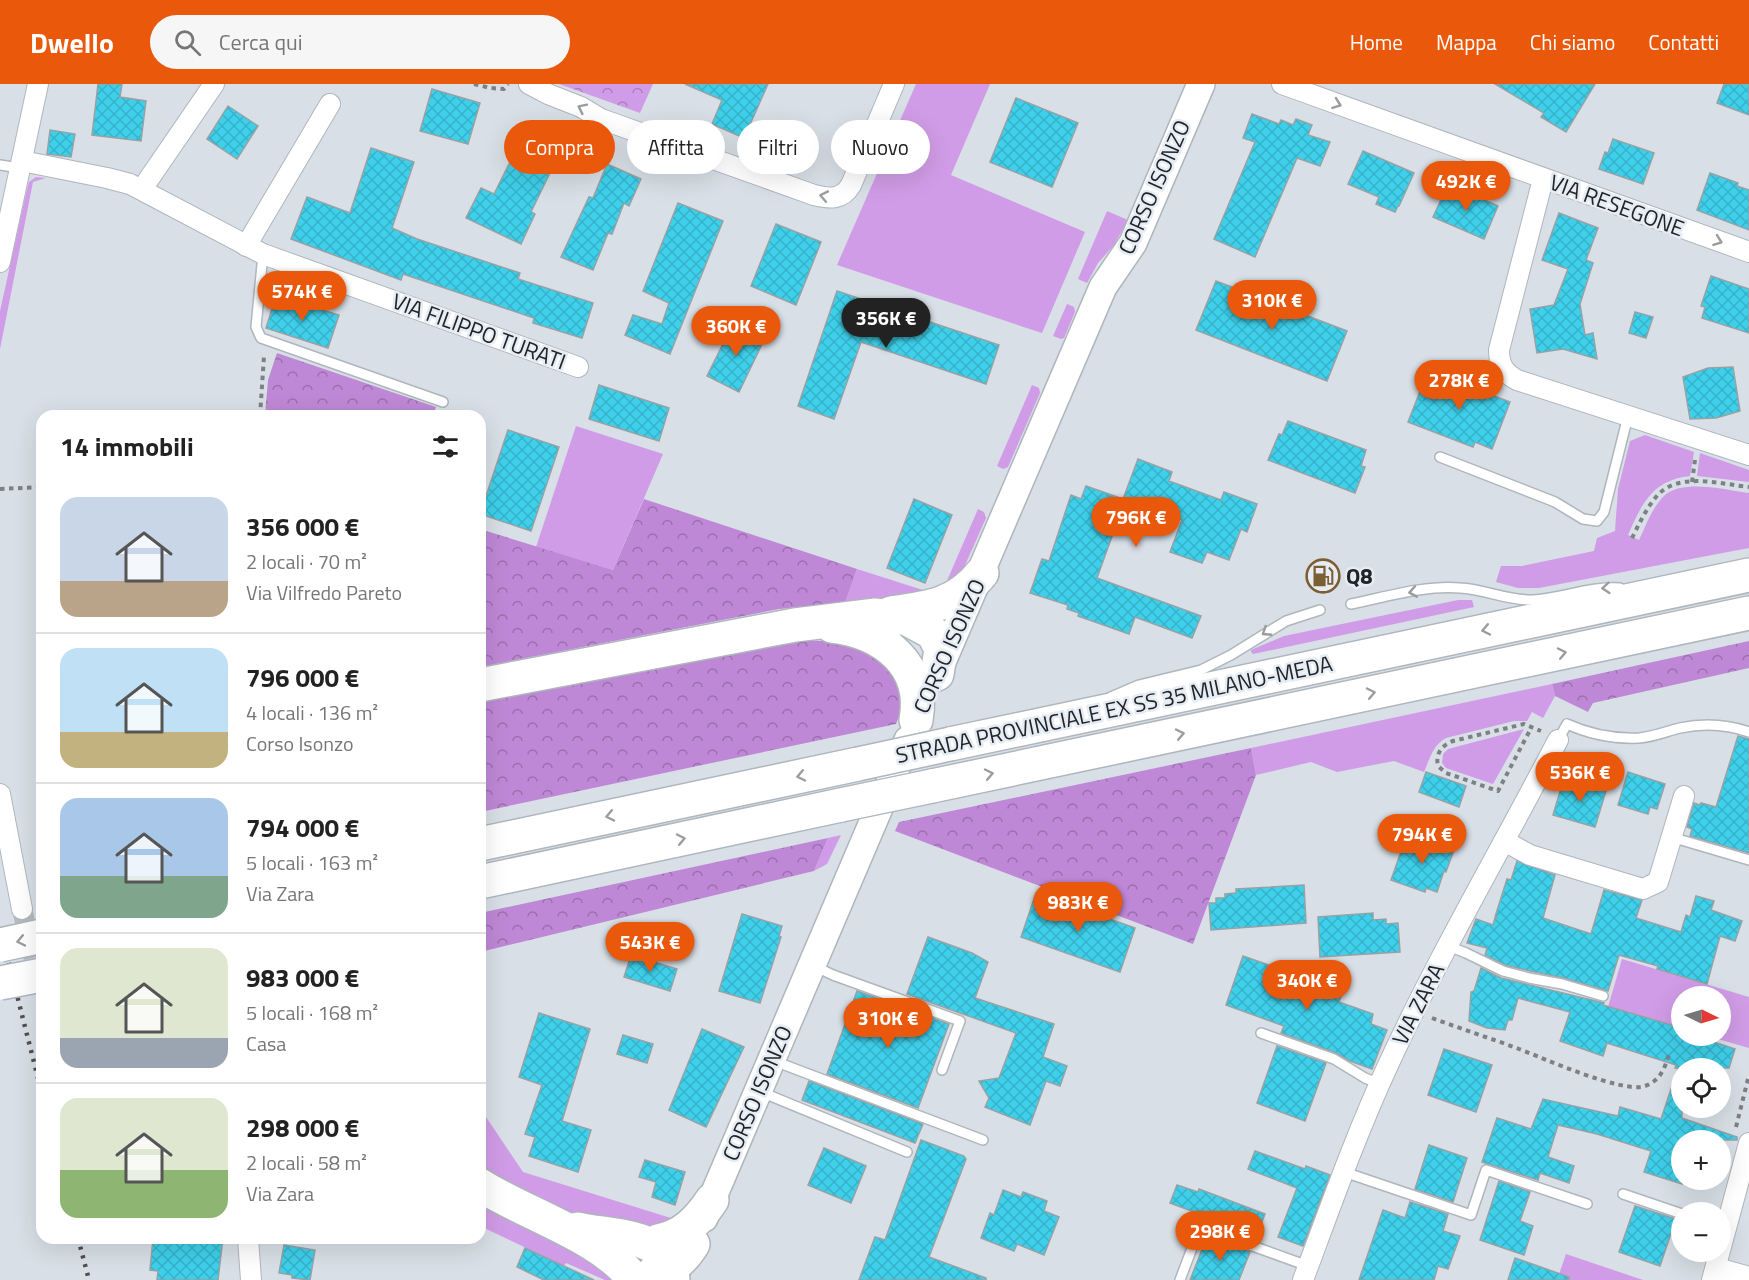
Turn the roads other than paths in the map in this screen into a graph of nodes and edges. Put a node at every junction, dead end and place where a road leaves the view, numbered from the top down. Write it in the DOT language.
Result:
graph roads {
  1 [pos="38,84"];
  2 [pos="214,84"];
  3 [pos="529,84"];
  4 [pos="894,84"];
  5 [pos="1201,84"];
  6 [pos="1282,84"];
  7 [pos="330,104"];
  8 [pos="21,164"];
  9 [pos="0,165"];
  10 [pos="1543,179"];
  11 [pos="142,189"];
  12 [pos="254,250"];
  13 [pos="1749,252"];
  14 [pos="0,262"];
  15 [pos="578,367"];
  16 [pos="444,402"];
  17 [pos="1628,416"];
  18 [pos="1749,455"];
  19 [pos="1440,457"];
  20 [pos="982,573"];
  21 [pos="1749,575"];
  22 [pos="1664,593"];
  23 [pos="1351,604"];
  24 [pos="1320,610"];
  25 [pos="1749,613"];
  26 [pos="876,615"];
  27 [pos="795,625"];
  28 [pos="888,646"];
  29 [pos="943,654"];
  30 [pos="486,684"];
  31 [pos="1077,717"];
  32 [pos="916,720"];
  33 [pos="1749,732"];
  34 [pos="1558,740"];
  35 [pos="0,794"];
  36 [pos="1684,796"];
  37 [pos="486,832"];
  38 [pos="524,835"];
  39 [pos="1671,837"];
  40 [pos="1504,841"];
  41 [pos="486,843"];
  42 [pos="1749,860"];
  43 [pos="534,870"];
  44 [pos="486,881"];
  45 [pos="486,894"];
  46 [pos="22,909"];
  47 [pos="36,937"];
  48 [pos="0,945"];
  49 [pos="1448,946"];
  50 [pos="812,965"];
  51 [pos="36,976"];
  52 [pos="0,983"];
  53 [pos="1603,996"];
  54 [pos="1261,1033"];
  55 [pos="772,1060"];
  56 [pos="942,1070"];
  57 [pos="1380,1084"];
  58 [pos="759,1091"];
  59 [pos="983,1140"];
  60 [pos="1749,1143"];
  61 [pos="907,1152"];
  62 [pos="1344,1172"];
  63 [pos="486,1188"];
  64 [pos="1623,1194"];
  65 [pos="712,1200"];
  66 [pos="1587,1204"];
  67 [pos="1731,1206"];
  68 [pos="1671,1210"];
  69 [pos="547,1220"];
  70 [pos="642,1242"];
  71 [pos="248,1244"];
  72 [pos="605,1254"];
  73 [pos="679,1268"];
  74 [pos="1306,1273"];
  75 [pos="1714,1274"];
  76 [pos="1749,1277"];
  77 [pos="251,1280"];
  78 [pos="634,1280"];
  79 [pos="1180,1280"];
  1 -- 8 [label="street"];
  2 -- 11 [label="street"];
  4 -- 3 [label="street, one-way"];
  5 -- 20 [label="street, CORSO ISONZO"];
  6 -- 10 [label="street, VIA RESEGONE, one-way"];
  7 -- 12 [label="street"];
  8 -- 9 [label="lane"];
  8 -- 11 [label="street, VIA FILIPPO TURATI"];
  8 -- 14 [label="street"];
  10 -- 13 [label="street, VIA RESEGONE, one-way"];
  10 -- 17 [label="street"];
  11 -- 12 [label="street, VIA FILIPPO TURATI"];
  12 -- 15 [label="street, VIA FILIPPO TURATI"];
  12 -- 16 [label="lane"];
  17 -- 18 [label="street"];
  17 -- 19 [label="lane"];
  20 -- 26 [label="highway"];
  20 -- 29 [label="street, CORSO ISONZO"];
  21 -- 22 [label="highway, STRADA PROVINCIALE EX SS 35 MILANO-MEDA"];
  22 -- 23 [label="lane, one-way"];
  22 -- 31 [label="highway, STRADA PROVINCIALE EX SS 35 MILANO-MEDA, one-way"];
  24 -- 31 [label="lane, one-way"];
  43 -- 25 [label="highway, STRADA PROVINCIALE EX SS 35 MILANO-MEDA, one-way, bridge"];
  26 -- 27 [label="highway"];
  26 -- 29 [label="highway"];
  27 -- 28 [label="highway"];
  27 -- 30 [label="highway"];
  28 -- 29 [label="highway"];
  28 -- 32 [label="highway"];
  29 -- 32 [label="street, CORSO ISONZO"];
  31 -- 38 [label="highway, STRADA PROVINCIALE EX SS 35 MILANO-MEDA, one-way, bridge"];
  32 -- 50 [label="street, CORSO ISONZO"];
  33 -- 34 [label="lane"];
  34 -- 40 [label="street, VIA ZARA"];
  35 -- 46 [label="street"];
  36 -- 39 [label="street"];
  37 -- 38 [label="highway"];
  38 -- 41 [label="highway, STRADA PROVINCIALE EX SS 35 MILANO-MEDA"];
  39 -- 40 [label="street"];
  39 -- 42 [label="lane"];
  40 -- 49 [label="street, VIA ZARA"];
  43 -- 44 [label="highway, STRADA PROVINCIALE EX SS 35 MILANO-MEDA"];
  43 -- 45 [label="highway"];
  47 -- 48 [label="highway, one-way, bridge"];
  49 -- 53 [label="lane"];
  49 -- 57 [label="street, VIA ZARA"];
  50 -- 55 [label="street, CORSO ISONZO"];
  50 -- 56 [label="lane"];
  51 -- 52 [label="highway, bridge"];
  54 -- 57 [label="lane"];
  55 -- 58 [label="street, CORSO ISONZO"];
  55 -- 59 [label="lane"];
  57 -- 62 [label="street, VIA ZARA"];
  58 -- 61 [label="lane"];
  58 -- 65 [label="street, CORSO ISONZO"];
  60 -- 67 [label="street"];
  62 -- 66 [label="lane"];
  62 -- 74 [label="street, VIA ZARA"];
  63 -- 69 [label="highway"];
  64 -- 68 [label="lane"];
  65 -- 70 [label="highway"];
  65 -- 73 [label="street, CORSO ISONZO"];
  69 -- 70 [label="highway"];
  69 -- 72 [label="highway"];
  70 -- 73 [label="highway"];
  71 -- 77 [label="street"];
  72 -- 73 [label="highway"];
  72 -- 78 [label="highway"];
  74 -- 79 [label="lane"];
  75 -- 76 [label="street"];
}
